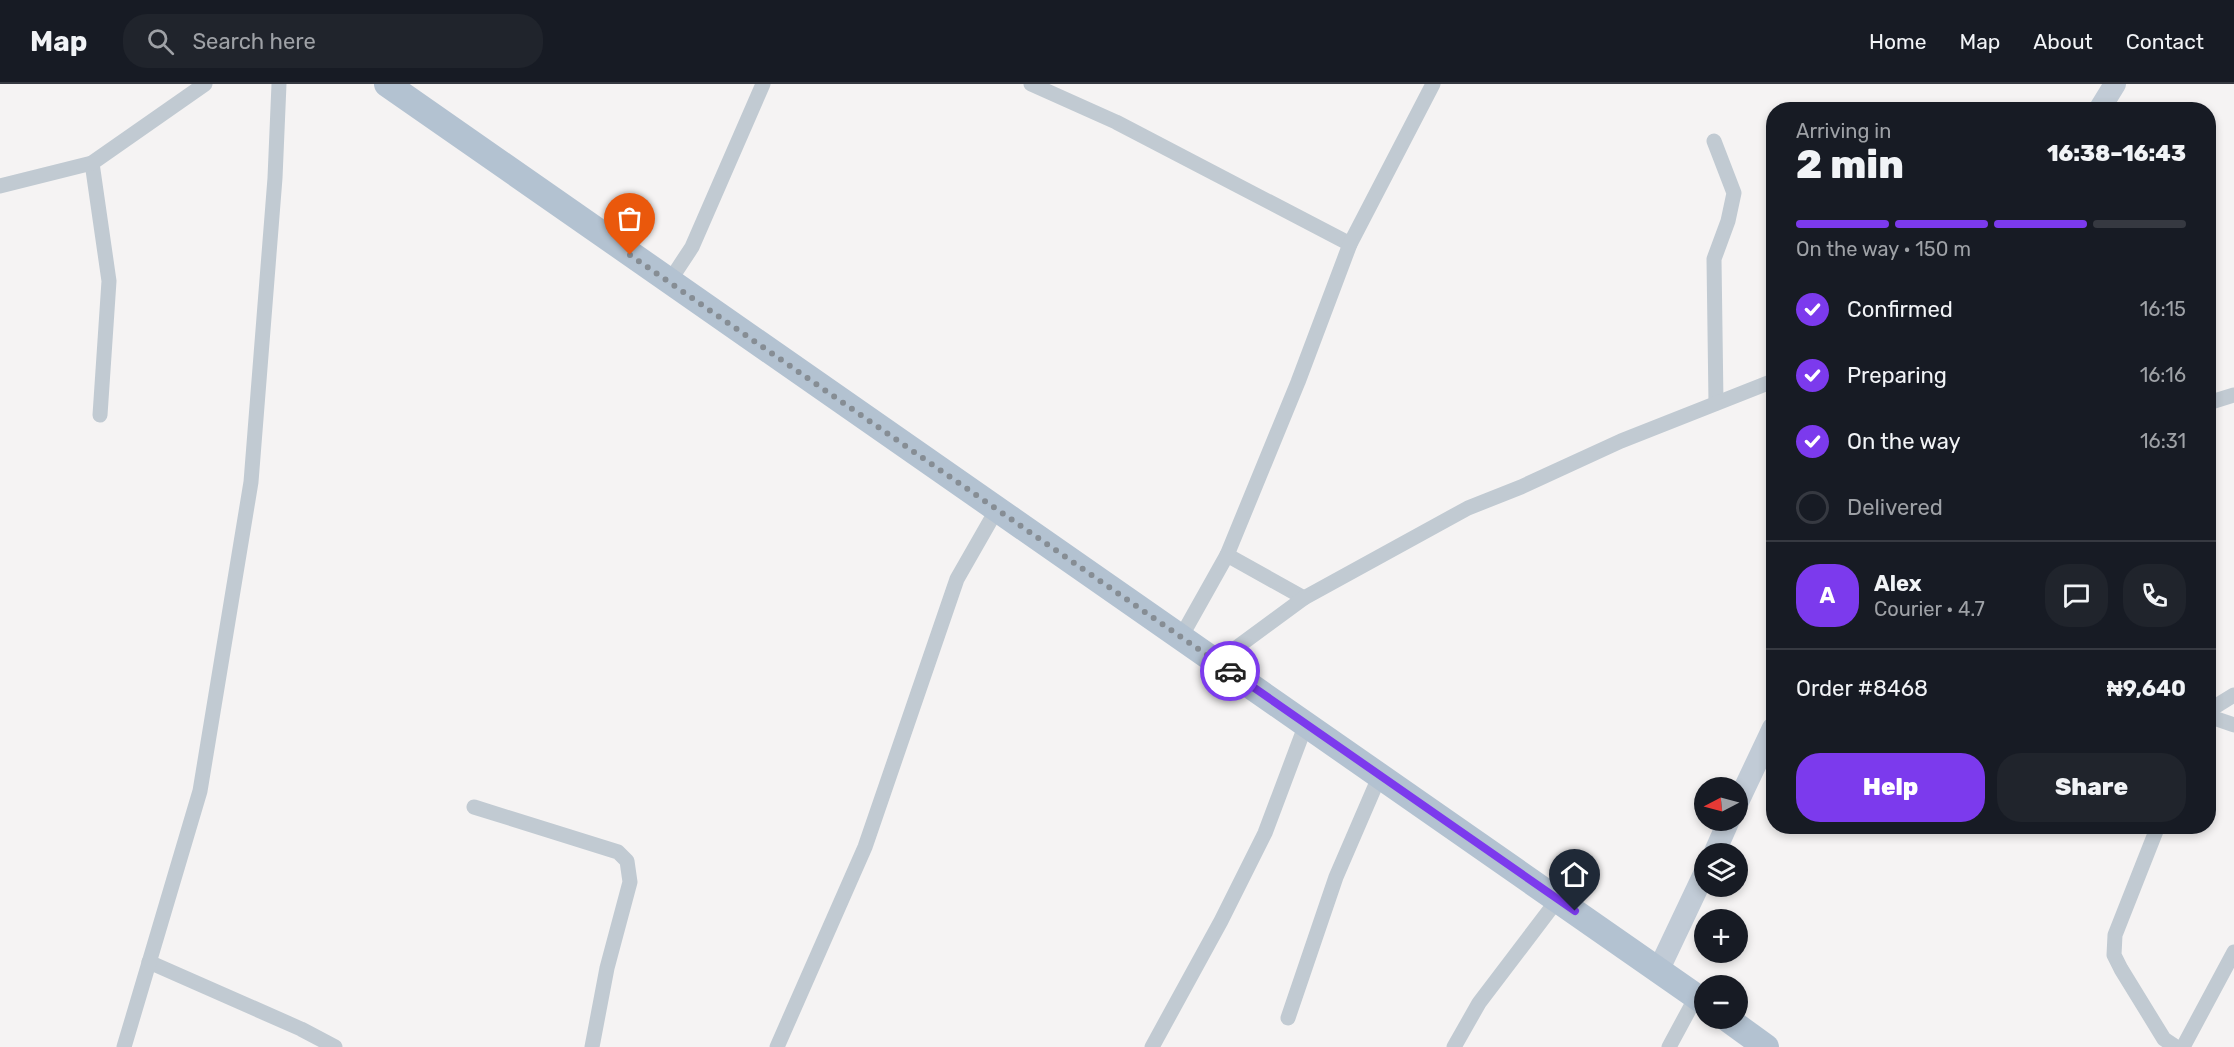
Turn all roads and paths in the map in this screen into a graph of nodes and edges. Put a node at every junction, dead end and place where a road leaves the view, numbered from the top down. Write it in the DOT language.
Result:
graph roads {
  1 [pos="205,84"];
  2 [pos="279,84"];
  3 [pos="387,84"];
  4 [pos="763,84"];
  5 [pos="1031,84"];
  6 [pos="1433,84"];
  7 [pos="2115,84"];
  8 [pos="2104,102"];
  9 [pos="1714,141"];
  10 [pos="92,164"];
  11 [pos="0,186"];
  12 [pos="1350,244"];
  13 [pos="669,282"];
  14 [pos="1766,384"];
  15 [pos="2234,395"];
  16 [pos="2216,401"];
  17 [pos="1716,403"];
  18 [pos="100,415"];
  19 [pos="996,509"];
  20 [pos="1227,555"];
  21 [pos="1304,598"];
  22 [pos="1181,637"];
  23 [pos="1217,662"];
  24 [pos="2234,695"];
  25 [pos="2216,706"];
  26 [pos="2216,719"];
  27 [pos="1306,724"];
  28 [pos="2234,726"];
  29 [pos="1766,743"];
  30 [pos="1380,775"];
  31 [pos="1748,781"];
  32 [pos="474,807"];
  33 [pos="2155,834"];
  34 [pos="1694,895"];
  35 [pos="1558,899"];
  36 [pos="2234,952"];
  37 [pos="149,962"];
  38 [pos="1659,969"];
  39 [pos="1694,995"];
  40 [pos="1694,1008"];
  41 [pos="1288,1018"];
  42 [pos="1741,1029"];
  43 [pos="2167,1044"];
  44 [pos="124,1047"];
  45 [pos="335,1047"];
  46 [pos="592,1047"];
  47 [pos="777,1047"];
  48 [pos="1152,1047"];
  49 [pos="1454,1047"];
  50 [pos="1669,1047"];
  51 [pos="1766,1047"];
  52 [pos="2183,1047"];
  1 -- 10 [label="street"];
  2 -- 37 [label="street"];
  3 -- 13 [label="main road"];
  4 -- 13 [label="street"];
  5 -- 12 [label="street"];
  6 -- 12 [label="street"];
  7 -- 8 [label="street"];
  9 -- 17 [label="street"];
  10 -- 11 [label="street"];
  10 -- 18 [label="street"];
  12 -- 20 [label="street"];
  13 -- 19 [label="main road"];
  14 -- 17 [label="street"];
  15 -- 16 [label="street"];
  17 -- 21 [label="street"];
  19 -- 22 [label="main road"];
  19 -- 47 [label="street"];
  20 -- 21 [label="street"];
  20 -- 22 [label="street"];
  21 -- 23 [label="street"];
  22 -- 23 [label="main road"];
  23 -- 27 [label="main road"];
  24 -- 25 [label="street"];
  26 -- 28 [label="street"];
  27 -- 30 [label="main road"];
  27 -- 48 [label="street"];
  29 -- 31 [label="street"];
  30 -- 35 [label="main road"];
  30 -- 41 [label="street"];
  32 -- 46 [label="street"];
  33 -- 43 [label="street"];
  34 -- 38 [label="street"];
  35 -- 38 [label="main road"];
  35 -- 49 [label="street"];
  36 -- 52 [label="street"];
  37 -- 44 [label="street"];
  37 -- 45 [label="street"];
  38 -- 39 [label="main road"];
  40 -- 50 [label="street"];
  42 -- 51 [label="main road"];
}
